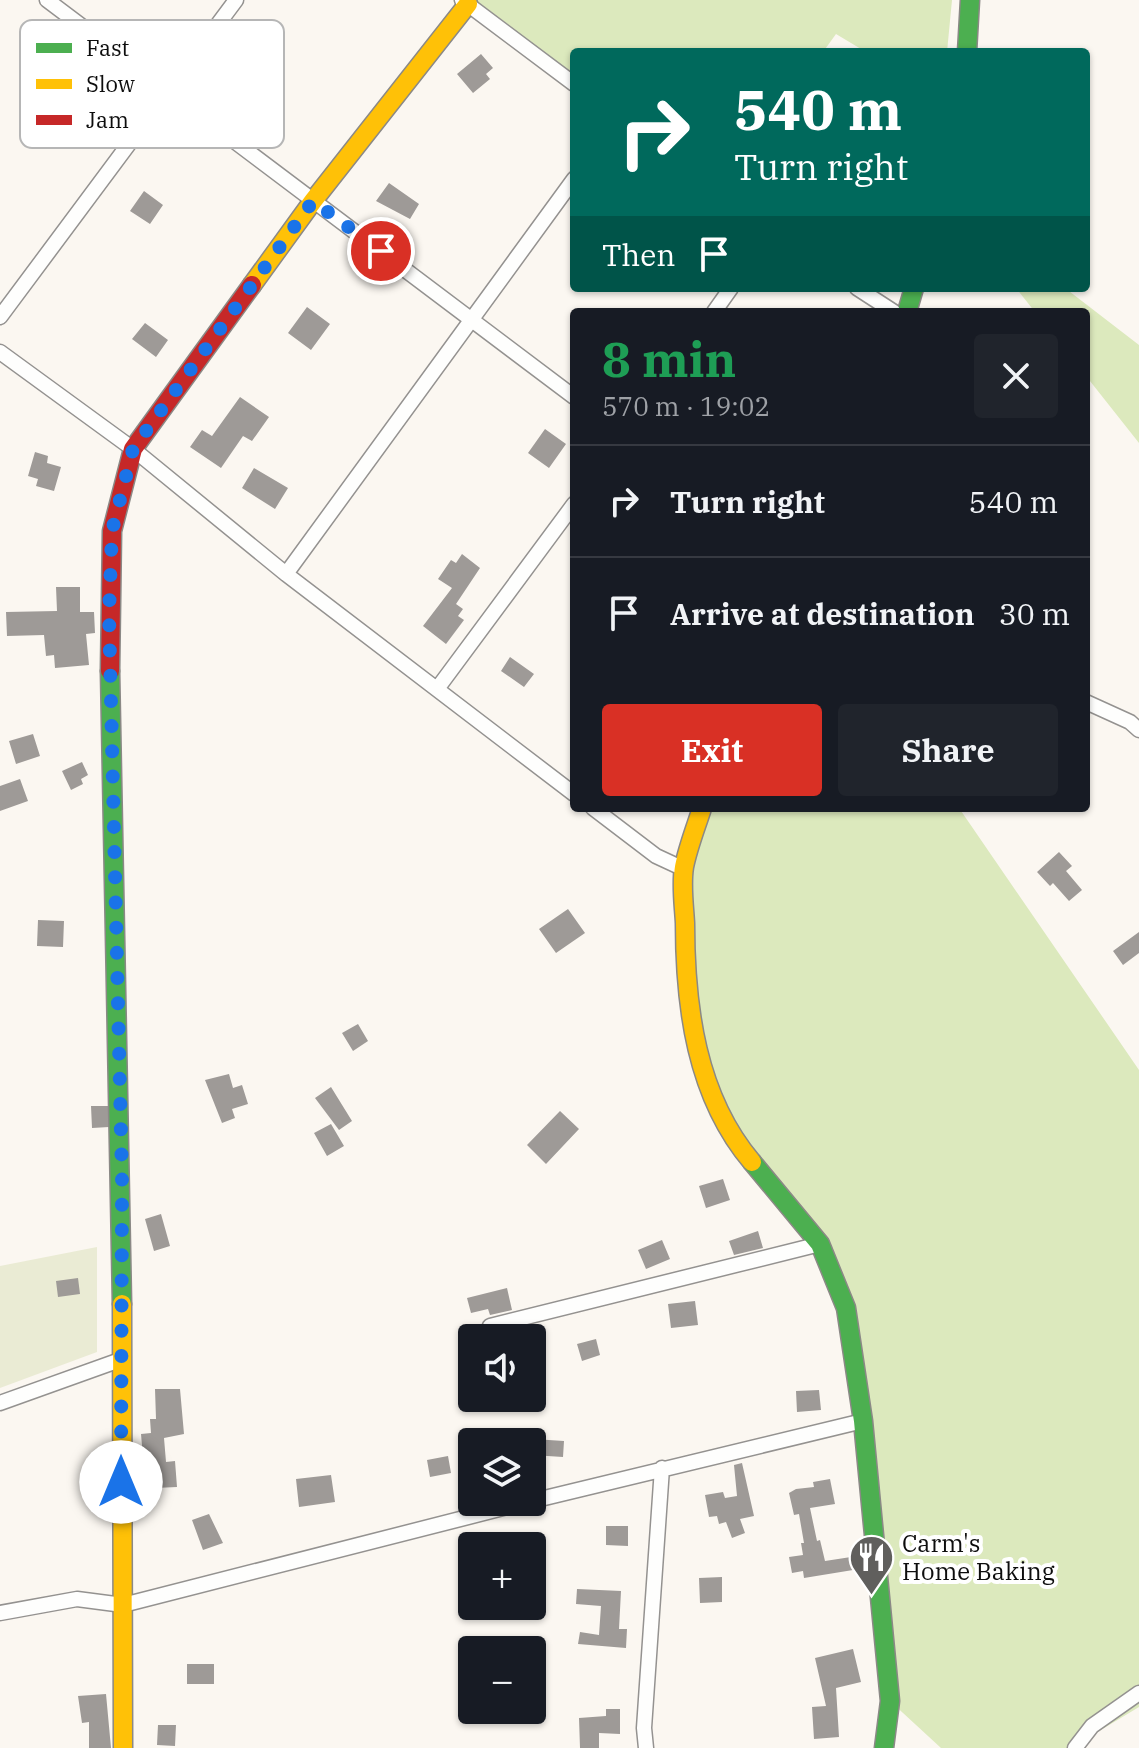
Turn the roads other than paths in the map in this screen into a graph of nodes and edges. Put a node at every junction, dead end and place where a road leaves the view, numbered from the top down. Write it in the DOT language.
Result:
graph roads {
  1 [pos="47,0"];
  2 [pos="236,0"];
  3 [pos="970,0"];
  4 [pos="465,2"];
  5 [pos="74,20"];
  6 [pos="221,20"];
  7 [pos="967,48"];
  8 [pos="570,81"];
  9 [pos="126,148"];
  10 [pos="243,148"];
  11 [pos="570,184"];
  12 [pos="313,201"];
  13 [pos="863,292"];
  14 [pos="888,308"];
  15 [pos="0,317"];
  16 [pos="471,319"];
  17 [pos="0,352"];
  18 [pos="570,394"];
  19 [pos="133,449"];
  20 [pos="570,509"];
  21 [pos="286,574"];
  22 [pos="437,689"];
  23 [pos="1090,704"];
  24 [pos="1139,730"];
  25 [pos="570,791"];
  26 [pos="598,812"];
  27 [pos="701,812"];
  28 [pos="684,869"];
  29 [pos="820,1244"];
  30 [pos="498,1324"];
  31 [pos="120,1360"];
  32 [pos="0,1403"];
  33 [pos="863,1421"];
  34 [pos="662,1468"];
  35 [pos="546,1497"];
  36 [pos="470,1516"];
  37 [pos="123,1605"];
  38 [pos="0,1613"];
  39 [pos="1139,1693"];
  40 [pos="123,1748"];
  41 [pos="646,1748"];
  42 [pos="884,1748"];
  43 [pos="1075,1748"];
  1 -- 5 [label="street"];
  2 -- 6 [label="street"];
  3 -- 7 [label="street"];
  4 -- 8 [label="street"];
  4 -- 12 [label="street"];
  9 -- 15 [label="street"];
  10 -- 12 [label="street"];
  11 -- 16 [label="street"];
  12 -- 16 [label="street"];
  12 -- 19 [label="street"];
  13 -- 14 [label="street"];
  16 -- 18 [label="street"];
  16 -- 21 [label="street"];
  17 -- 19 [label="street"];
  19 -- 21 [label="street"];
  19 -- 31 [label="street"];
  20 -- 22 [label="street"];
  21 -- 22 [label="street"];
  22 -- 25 [label="street"];
  23 -- 24 [label="street"];
  26 -- 28 [label="street"];
  27 -- 28 [label="street"];
  28 -- 29 [label="street"];
  29 -- 30 [label="street"];
  29 -- 33 [label="street"];
  31 -- 32 [label="street"];
  31 -- 37 [label="street"];
  33 -- 34 [label="street"];
  33 -- 42 [label="street"];
  34 -- 35 [label="street"];
  34 -- 41 [label="street"];
  36 -- 37 [label="street"];
  37 -- 38 [label="street"];
  37 -- 40 [label="street"];
  39 -- 43 [label="street"];
}
